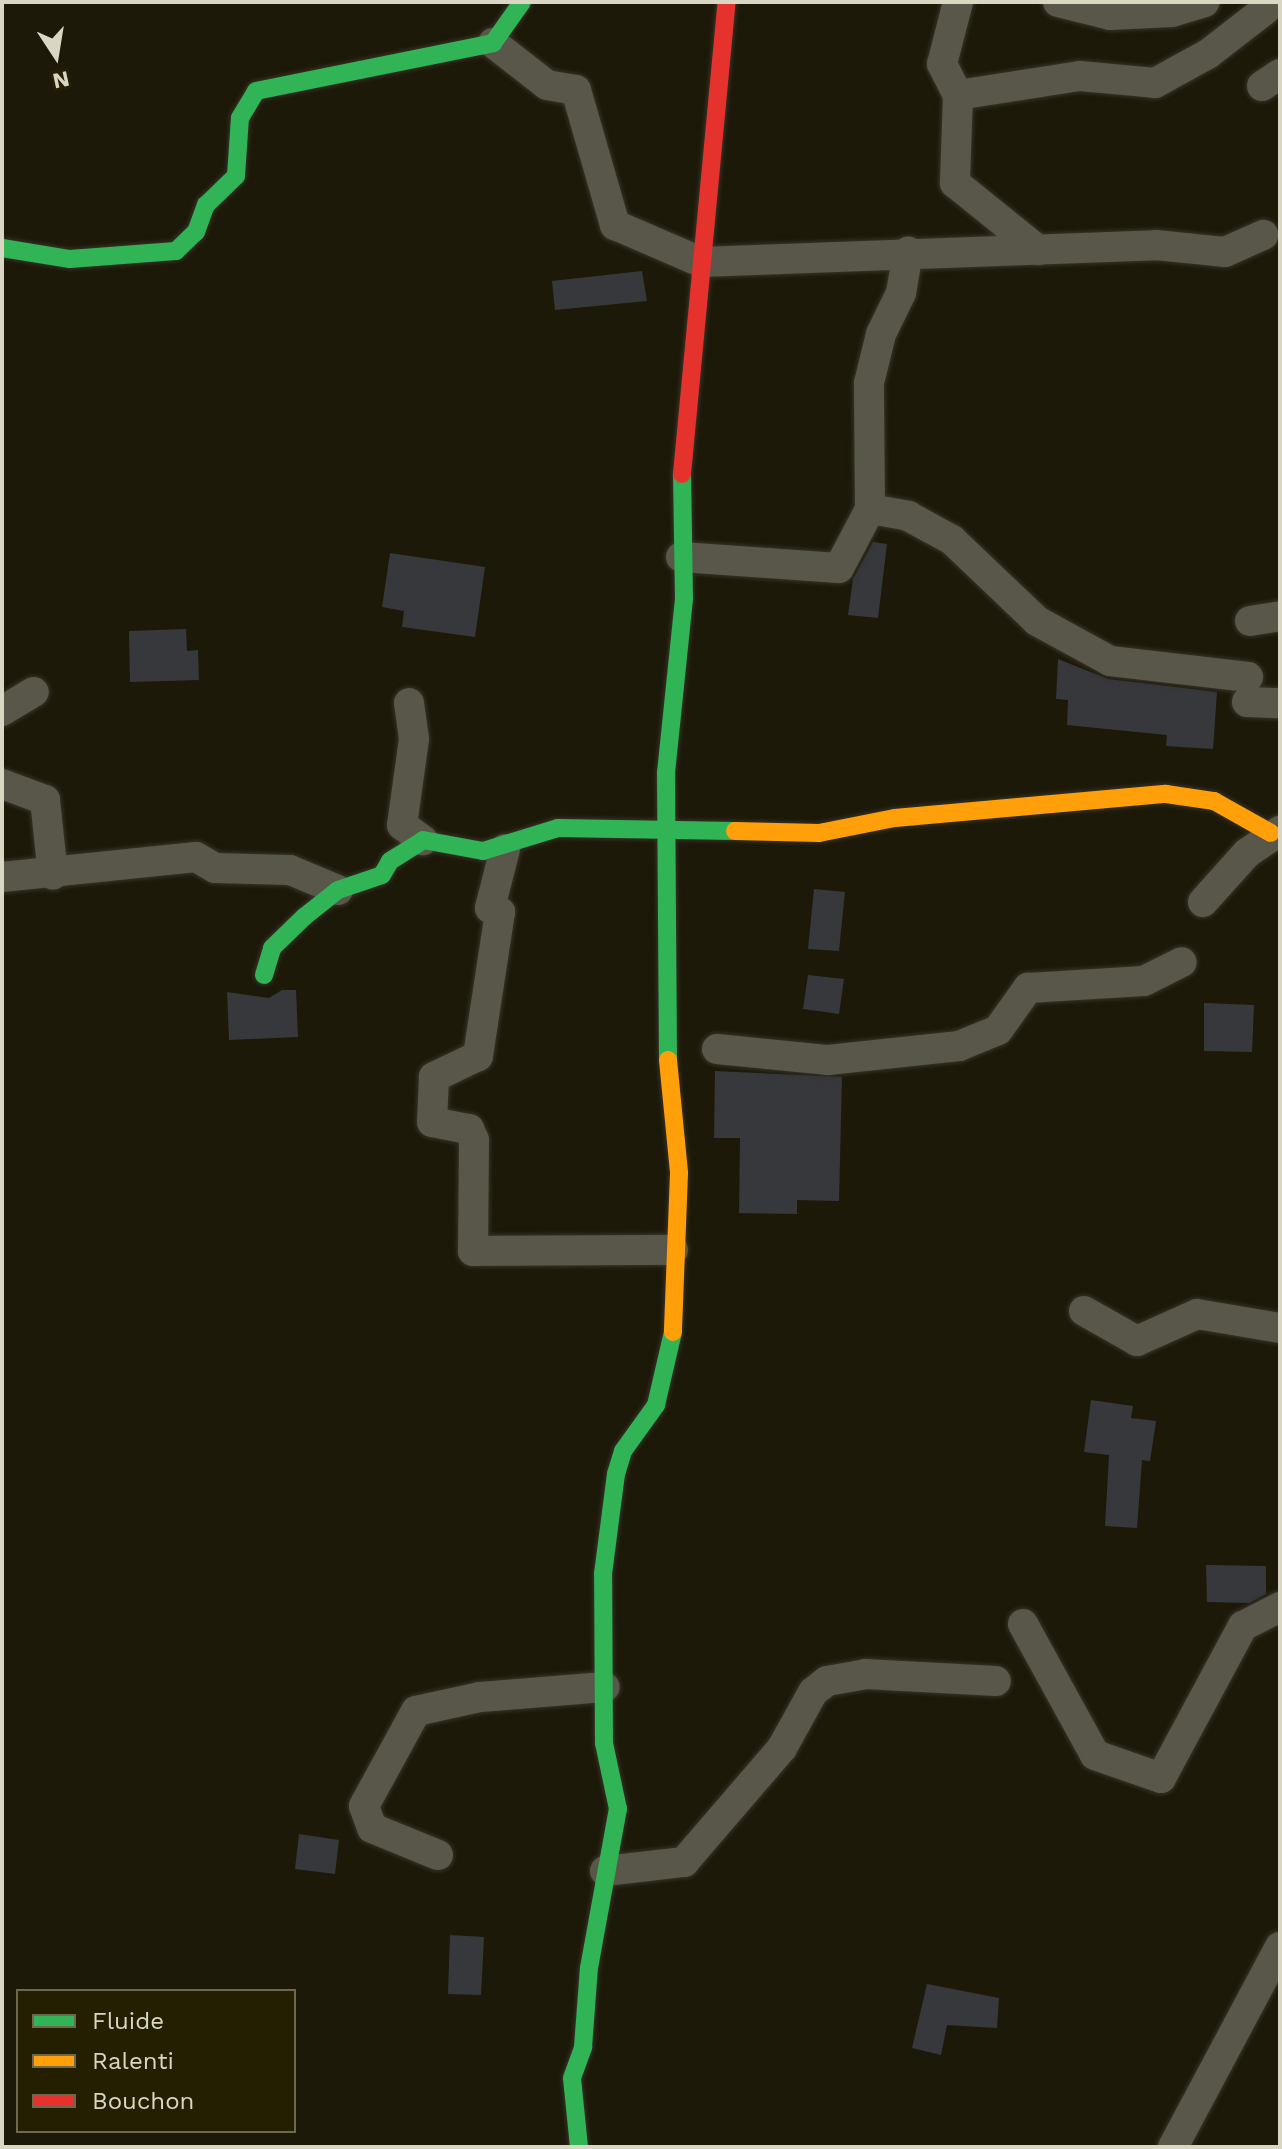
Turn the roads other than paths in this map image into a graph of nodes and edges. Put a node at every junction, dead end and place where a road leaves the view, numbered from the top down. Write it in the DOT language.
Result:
graph roads {
  1 [pos="522,2"];
  2 [pos="727,2"];
  3 [pos="958,2"];
  4 [pos="1058,2"];
  5 [pos="1204,2"];
  6 [pos="1265,10"];
  7 [pos="493,43"];
  8 [pos="958,95"];
  9 [pos="1263,235"];
  10 [pos="2,248"];
  11 [pos="1038,250"];
  12 [pos="908,252"];
  13 [pos="701,262"];
  14 [pos="870,509"];
  15 [pos="681,557"];
  16 [pos="1280,616"];
  17 [pos="1250,621"];
  18 [pos="34,692"];
  19 [pos="409,703"];
  20 [pos="1280,703"];
  21 [pos="2,711"];
  22 [pos="2,784"];
  23 [pos="664,830"];
  24 [pos="1275,832"];
  25 [pos="423,840"];
  26 [pos="505,849"];
  27 [pos="53,875"];
  28 [pos="2,877"];
  29 [pos="338,890"];
  30 [pos="1203,902"];
  31 [pos="1182,962"];
  32 [pos="264,975"];
  33 [pos="717,1049"];
  34 [pos="673,1250"];
  35 [pos="1084,1311"];
  36 [pos="1280,1328"];
  37 [pos="1280,1607"];
  38 [pos="1023,1624"];
  39 [pos="996,1681"];
  40 [pos="605,1687"];
  41 [pos="438,1855"];
  42 [pos="605,1871"];
  43 [pos="1280,1947"];
  44 [pos="579,2147"];
  45 [pos="1173,2147"];
  1 -- 7 [label="street"];
  2 -- 13 [label="street"];
  3 -- 8 [label="street"];
  4 -- 5 [label="street"];
  6 -- 8 [label="street"];
  7 -- 10 [label="street"];
  7 -- 13 [label="street"];
  8 -- 11 [label="street"];
  9 -- 11 [label="street"];
  11 -- 12 [label="street"];
  12 -- 13 [label="street"];
  12 -- 14 [label="street"];
  13 -- 15 [label="street"];
  14 -- 15 [label="street"];
  14 -- 20 [label="street"];
  15 -- 23 [label="street"];
  16 -- 17 [label="street"];
  18 -- 21 [label="street"];
  19 -- 25 [label="street"];
  22 -- 27 [label="street"];
  23 -- 24 [label="street"];
  23 -- 26 [label="street"];
  23 -- 34 [label="street"];
  24 -- 30 [label="street"];
  25 -- 26 [label="street"];
  25 -- 29 [label="street"];
  26 -- 34 [label="street"];
  27 -- 28 [label="street"];
  27 -- 29 [label="street"];
  29 -- 32 [label="street"];
  31 -- 33 [label="street"];
  34 -- 40 [label="street"];
  35 -- 36 [label="street"];
  37 -- 38 [label="street"];
  39 -- 42 [label="street"];
  40 -- 41 [label="street"];
  40 -- 42 [label="street"];
  42 -- 44 [label="street"];
  43 -- 45 [label="street"];
}
